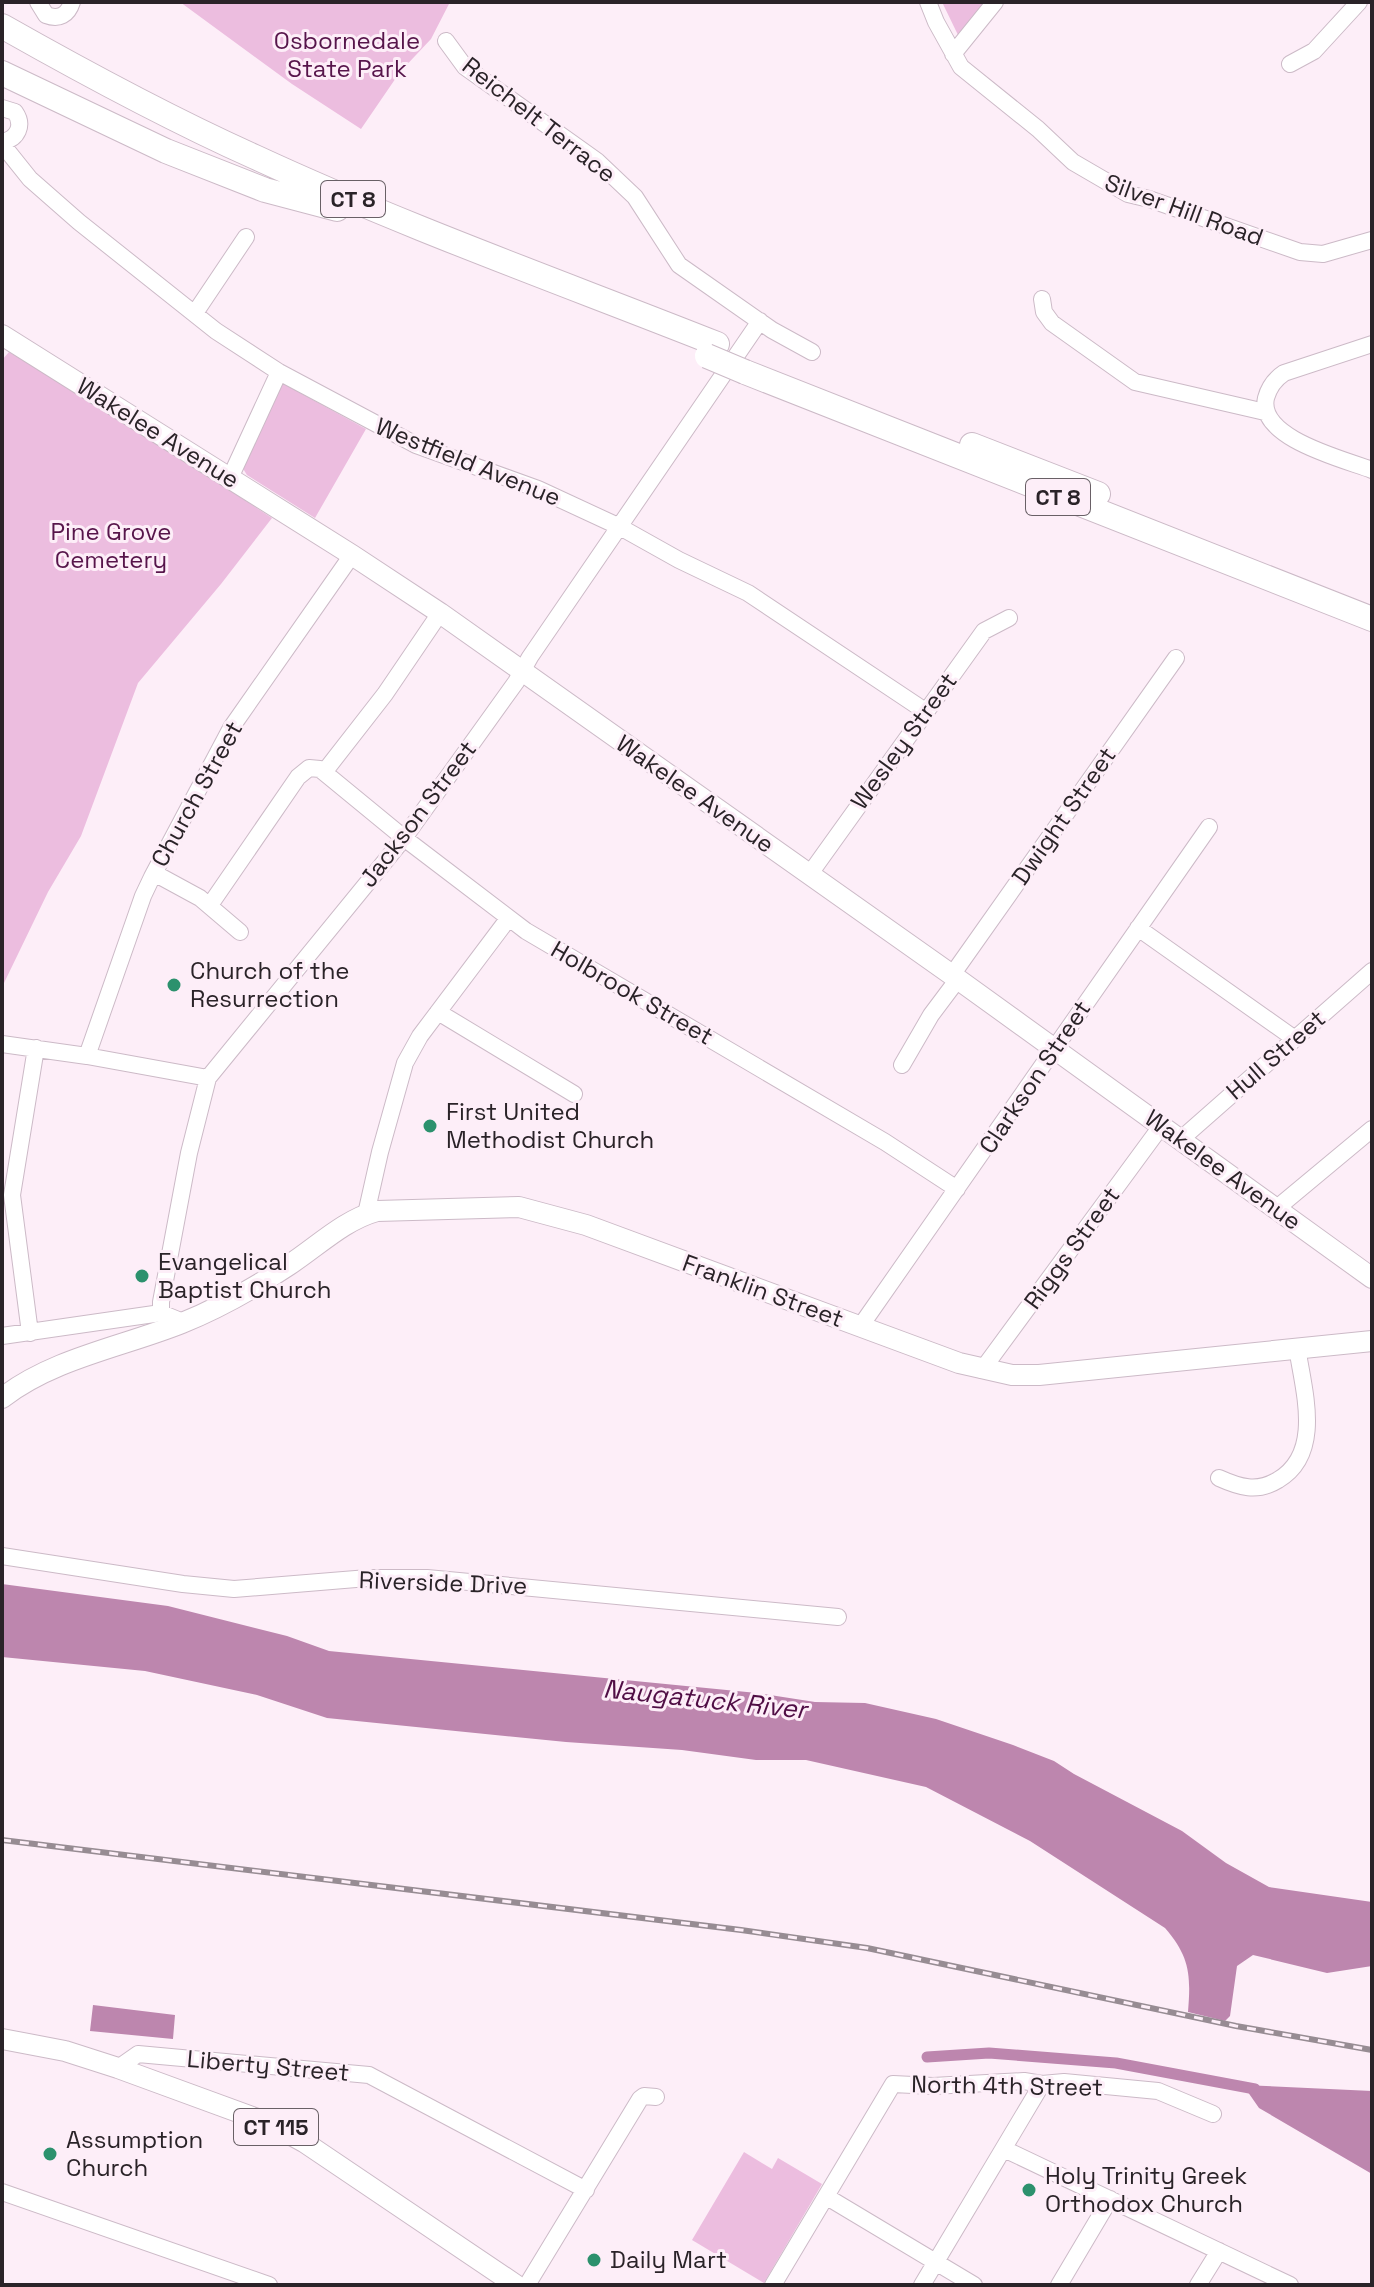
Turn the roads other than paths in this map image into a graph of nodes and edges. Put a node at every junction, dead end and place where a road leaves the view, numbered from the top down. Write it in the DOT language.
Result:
graph roads {
  1 [pos="38,2"];
  2 [pos="72,2"];
  3 [pos="928,2"];
  4 [pos="995,2"];
  5 [pos="1359,2"];
  6 [pos="2,26"];
  7 [pos="446,41"];
  8 [pos="2,44"];
  9 [pos="953,54"];
  10 [pos="1290,64"];
  11 [pos="2,73"];
  12 [pos="2,108"];
  13 [pos="2,143"];
  14 [pos="337,209"];
  15 [pos="246,237"];
  16 [pos="1372,240"];
  17 [pos="1042,299"];
  18 [pos="195,313"];
  19 [pos="760,321"];
  20 [pos="3,338"];
  21 [pos="1372,344"];
  22 [pos="712,350"];
  23 [pos="812,352"];
  24 [pos="749,365"];
  25 [pos="279,372"];
  26 [pos="1265,412"];
  27 [pos="1372,470"];
  28 [pos="230,478"];
  29 [pos="620,527"];
  30 [pos="352,555"];
  31 [pos="1372,602"];
  32 [pos="440,613"];
  33 [pos="1009,618"];
  34 [pos="1372,619"];
  35 [pos="1176,658"];
  36 [pos="522,671"];
  37 [pos="925,711"];
  38 [pos="325,771"];
  39 [pos="1209,827"];
  40 [pos="404,838"];
  41 [pos="154,873"];
  42 [pos="809,875"];
  43 [pos="210,905"];
  44 [pos="508,919"];
  45 [pos="1138,928"];
  46 [pos="240,932"];
  47 [pos="1372,971"];
  48 [pos="955,977"];
  49 [pos="438,1012"];
  50 [pos="1295,1039"];
  51 [pos="2,1044"];
  52 [pos="1053,1047"];
  53 [pos="36,1048"];
  54 [pos="87,1056"];
  55 [pos="902,1065"];
  56 [pos="208,1078"];
  57 [pos="574,1094"];
  58 [pos="1162,1125"];
  59 [pos="1372,1129"];
  60 [pos="1180,1140"];
  61 [pos="957,1189"];
  62 [pos="1277,1208"];
  63 [pos="366,1214"];
  64 [pos="1372,1278"];
  65 [pos="161,1313"];
  66 [pos="183,1322"];
  67 [pos="860,1327"];
  68 [pos="30,1333"];
  69 [pos="2,1336"];
  70 [pos="1372,1341"];
  71 [pos="1297,1347"];
  72 [pos="982,1370"];
  73 [pos="2,1398"];
  74 [pos="1219,1478"];
  75 [pos="2,1556"];
  76 [pos="838,1617"];
  77 [pos="2,2039"];
  78 [pos="118,2068"];
  79 [pos="1042,2084"];
  80 [pos="656,2097"];
  81 [pos="1213,2114"];
  82 [pos="1004,2149"];
  83 [pos="586,2190"];
  84 [pos="2,2192"];
  85 [pos="827,2197"];
  86 [pos="1110,2199"];
  87 [pos="1219,2251"];
  88 [pos="935,2262"];
  89 [pos="269,2285"];
  90 [pos="516,2285"];
  91 [pos="527,2285"];
  92 [pos="773,2285"];
  93 [pos="922,2285"];
  94 [pos="974,2285"];
  95 [pos="1059,2285"];
  96 [pos="1198,2285"];
  97 [pos="1290,2285"];
  1 -- 2 [label="street"];
  3 -- 9 [label="street, Silver Hill Road"];
  4 -- 9 [label="street"];
  5 -- 10 [label="street"];
  6 -- 22 [label="highway, CT 8"];
  7 -- 19 [label="street, Reichelt Terrace"];
  8 -- 14 [label="highway, CT 8"];
  9 -- 16 [label="street, Silver Hill Road"];
  11 -- 14 [label="highway"];
  12 -- 13 [label="street, Westfield Avenue"];
  13 -- 18 [label="street, Westfield Avenue"];
  14 -- 22 [label="highway, CT 8"];
  15 -- 18 [label="street"];
  17 -- 26 [label="street"];
  18 -- 25 [label="street, Westfield Avenue"];
  19 -- 23 [label="street, Reichelt Terrace"];
  19 -- 29 [label="street, Jackson Street"];
  20 -- 28 [label="main road, Wakelee Avenue"];
  21 -- 26 [label="street"];
  22 -- 24 [label="highway, CT 8, bridge"];
  24 -- 31 [label="highway, CT 8"];
  24 -- 34 [label="highway, CT 8"];
  25 -- 28 [label="street"];
  25 -- 29 [label="street, Westfield Avenue"];
  26 -- 27 [label="street"];
  28 -- 30 [label="main road, Wakelee Avenue"];
  29 -- 36 [label="street, Jackson Street"];
  29 -- 37 [label="street, Westfield Avenue"];
  30 -- 32 [label="main road, Wakelee Avenue"];
  30 -- 41 [label="street, Church Street"];
  32 -- 36 [label="main road, Wakelee Avenue"];
  32 -- 38 [label="street"];
  33 -- 37 [label="street, Wesley Street"];
  35 -- 48 [label="street, Dwight Street"];
  36 -- 40 [label="street, Jackson Street"];
  36 -- 42 [label="main road, Wakelee Avenue"];
  37 -- 42 [label="street, Wesley Street"];
  38 -- 40 [label="street, Holbrook Street"];
  38 -- 43 [label="street"];
  39 -- 45 [label="street, Clarkson Street"];
  40 -- 44 [label="street, Holbrook Street"];
  40 -- 56 [label="street, Jackson Street"];
  41 -- 43 [label="street"];
  41 -- 54 [label="street, Church Street"];
  42 -- 48 [label="main road, Wakelee Avenue"];
  43 -- 46 [label="street"];
  44 -- 49 [label="street"];
  44 -- 61 [label="street, Holbrook Street"];
  45 -- 50 [label="street"];
  45 -- 52 [label="street, Clarkson Street"];
  47 -- 50 [label="street, Hull Street"];
  48 -- 52 [label="main road, Wakelee Avenue"];
  48 -- 55 [label="street, Dwight Street"];
  49 -- 57 [label="street"];
  49 -- 63 [label="street"];
  50 -- 60 [label="street, Hull Street"];
  51 -- 53 [label="street"];
  52 -- 58 [label="main road, Wakelee Avenue"];
  52 -- 61 [label="street, Clarkson Street"];
  53 -- 54 [label="street"];
  53 -- 68 [label="street"];
  54 -- 56 [label="street"];
  56 -- 65 [label="street, Jackson Street"];
  58 -- 60 [label="main road, Wakelee Avenue"];
  58 -- 72 [label="street, Riggs Street"];
  59 -- 62 [label="street"];
  60 -- 62 [label="main road, Wakelee Avenue"];
  61 -- 67 [label="street, Clarkson Street"];
  62 -- 64 [label="main road, Wakelee Avenue"];
  63 -- 66 [label="main road, Franklin Street"];
  63 -- 67 [label="main road, Franklin Street"];
  65 -- 66 [label="street"];
  65 -- 68 [label="street"];
  66 -- 73 [label="main road, Franklin Street"];
  67 -- 72 [label="main road, Franklin Street"];
  68 -- 69 [label="street"];
  70 -- 71 [label="main road, Franklin Street"];
  71 -- 72 [label="main road, Franklin Street"];
  71 -- 74 [label="street"];
  75 -- 76 [label="street, Riverside Drive"];
  77 -- 78 [label="main road, CT 115"];
  78 -- 83 [label="street, Liberty Street"];
  78 -- 90 [label="main road, CT 115"];
  79 -- 81 [label="street, North 4th Street"];
  79 -- 82 [label="street"];
  79 -- 85 [label="street, North 4th Street"];
  80 -- 83 [label="street"];
  82 -- 86 [label="street"];
  82 -- 88 [label="street"];
  83 -- 91 [label="street"];
  84 -- 89 [label="street"];
  85 -- 88 [label="street"];
  85 -- 92 [label="street"];
  86 -- 87 [label="street"];
  86 -- 95 [label="street"];
  87 -- 96 [label="street"];
  87 -- 97 [label="street"];
  88 -- 93 [label="street"];
  88 -- 94 [label="street"];
}
